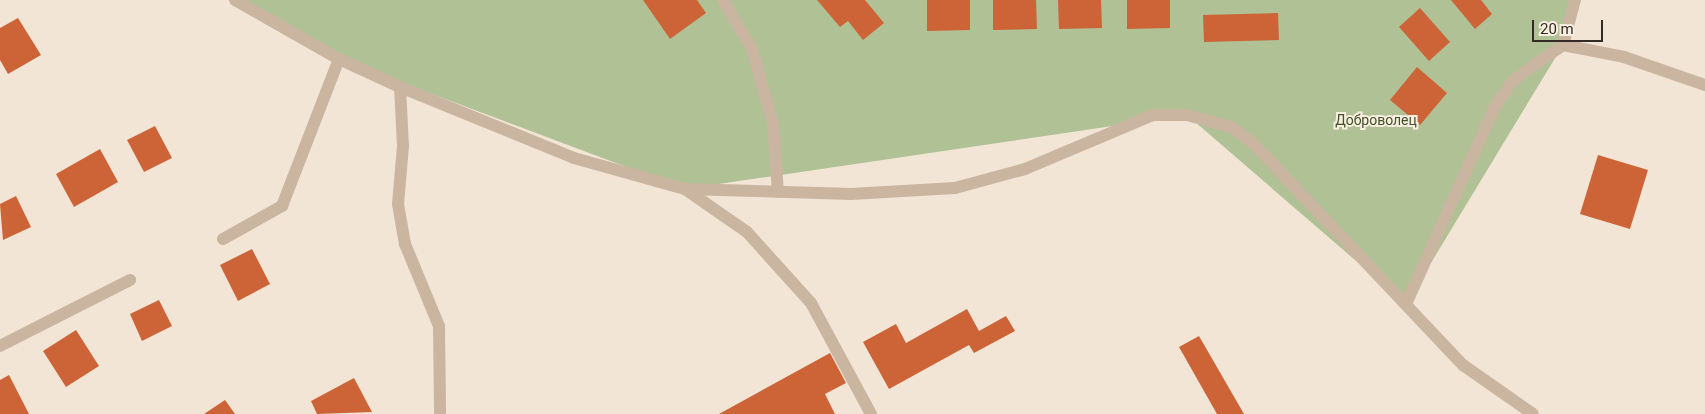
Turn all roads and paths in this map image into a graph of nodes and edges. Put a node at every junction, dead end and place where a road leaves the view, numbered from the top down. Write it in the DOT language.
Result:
graph roads {
  1 [pos="235,0"];
  2 [pos="723,0"];
  3 [pos="1575,0"];
  4 [pos="1563,45"];
  5 [pos="339,59"];
  6 [pos="1705,85"];
  7 [pos="400,87"];
  8 [pos="685,189"];
  9 [pos="778,192"];
  10 [pos="223,239"];
  11 [pos="130,280"];
  12 [pos="1406,304"];
  13 [pos="0,346"];
  14 [pos="440,414"];
  15 [pos="871,414"];
  16 [pos="1533,414"];
  1 -- 5 [label="street"];
  2 -- 9 [label="street"];
  3 -- 4 [label="street"];
  4 -- 6 [label="street"];
  4 -- 12 [label="street"];
  5 -- 7 [label="street"];
  5 -- 10 [label="street"];
  7 -- 8 [label="street"];
  7 -- 14 [label="street"];
  8 -- 9 [label="street"];
  8 -- 15 [label="street"];
  9 -- 12 [label="street"];
  11 -- 13 [label="street"];
  12 -- 16 [label="street"];
}
